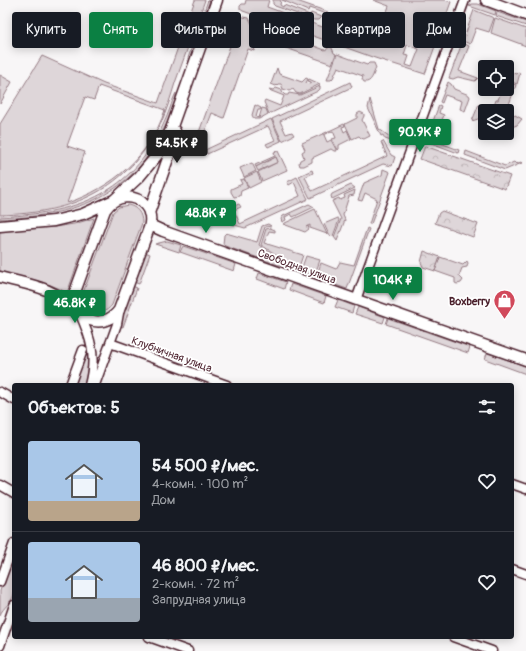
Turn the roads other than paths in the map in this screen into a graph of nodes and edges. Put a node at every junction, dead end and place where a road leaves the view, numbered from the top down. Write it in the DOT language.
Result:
graph roads {
  1 [pos="216,0"];
  2 [pos="465,0"];
  3 [pos="486,0"];
  4 [pos="526,14"];
  5 [pos="177,111"];
  6 [pos="114,200"];
  7 [pos="149,212"];
  8 [pos="150,225"];
  9 [pos="0,226"];
  10 [pos="0,277"];
  11 [pos="356,300"];
  12 [pos="121,305"];
  13 [pos="78,311"];
  14 [pos="110,343"];
  15 [pos="83,350"];
  16 [pos="526,360"];
  17 [pos="71,383"];
  18 [pos="89,383"];
  19 [pos="96,383"];
  20 [pos="221,383"];
  21 [pos="0,392"];
  22 [pos="12,399"];
  23 [pos="514,485"];
  24 [pos="0,486"];
  25 [pos="526,489"];
  26 [pos="12,492"];
  27 [pos="12,548"];
  28 [pos="514,571"];
  29 [pos="526,574"];
  30 [pos="0,581"];
  31 [pos="12,611"];
  32 [pos="155,639"];
  33 [pos="459,639"];
  34 [pos="0,646"];
  35 [pos="188,651"];
  36 [pos="492,651"];
  1 -- 5 [label="main road"];
  2 -- 11 [label="street"];
  3 -- 4 [label="main road"];
  5 -- 6 [label="main road"];
  5 -- 7 [label="main road"];
  6 -- 7 [label="main road"];
  6 -- 9 [label="main road"];
  6 -- 13 [label="main road"];
  7 -- 8 [label="main road"];
  8 -- 11 [label="main road, Свободная улица"];
  8 -- 12 [label="main road"];
  10 -- 13 [label="main road"];
  11 -- 16 [label="main road, Свободная улица"];
  12 -- 13 [label="main road"];
  12 -- 14 [label="street"];
  13 -- 18 [label="street"];
  14 -- 19 [label="street"];
  14 -- 20 [label="street, Клубничная улица"];
  15 -- 17 [label="street"];
  21 -- 22 [label="street"];
  23 -- 25 [label="street"];
  24 -- 26 [label="street"];
  27 -- 30 [label="street"];
  28 -- 29 [label="street"];
  31 -- 34 [label="street"];
  32 -- 35 [label="street"];
  33 -- 36 [label="street"];
}
